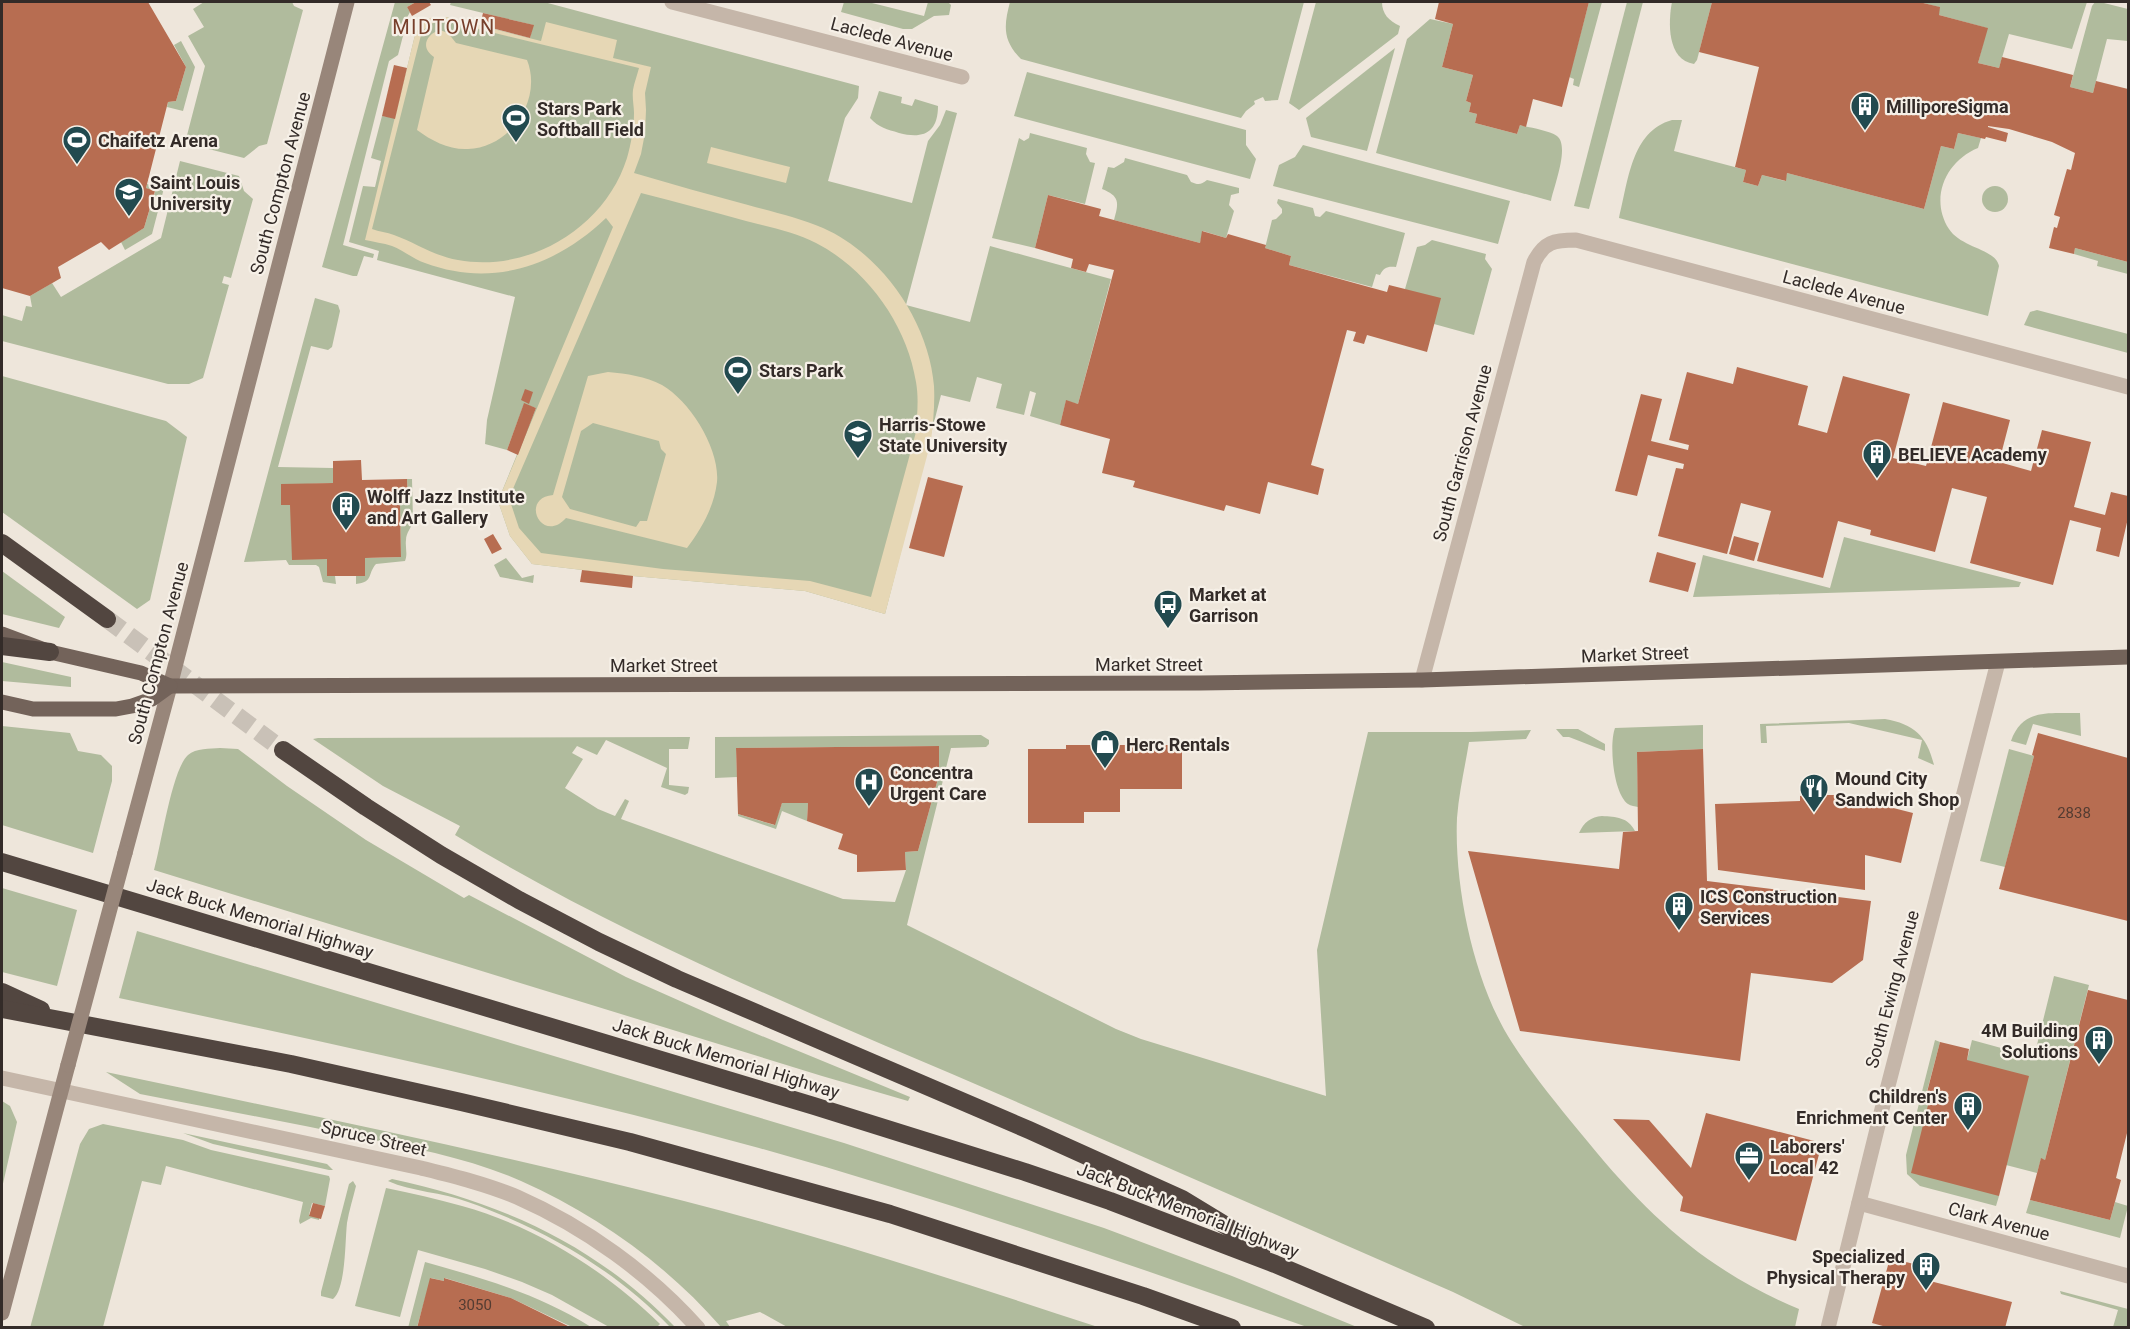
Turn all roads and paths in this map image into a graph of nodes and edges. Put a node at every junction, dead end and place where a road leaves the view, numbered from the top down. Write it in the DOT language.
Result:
graph roads {
  1 [pos="347,2"];
  2 [pos="672,2"];
  3 [pos="962,77"];
  4 [pos="1550,243"];
  5 [pos="2128,387"];
  6 [pos="2,543"];
  7 [pos="107,619"];
  8 [pos="2,634"];
  9 [pos="2,646"];
  10 [pos="50,652"];
  11 [pos="2128,657"];
  12 [pos="1998,662"];
  13 [pos="1422,680"];
  14 [pos="170,686"];
  15 [pos="2,702"];
  16 [pos="2,709"];
  17 [pos="33,709"];
  18 [pos="283,750"];
  19 [pos="2,862"];
  20 [pos="2,992"];
  21 [pos="2,1009"];
  22 [pos="59,1019"];
  23 [pos="2,1078"];
  24 [pos="60,1092"];
  25 [pos="1859,1203"];
  26 [pos="1275,1264"];
  27 [pos="2128,1276"];
  28 [pos="2,1313"];
  29 [pos="698,1328"];
  30 [pos="1232,1328"];
  31 [pos="1426,1328"];
  32 [pos="1828,1328"];
  1 -- 14 [label="main road, South Compton Avenue"];
  2 -- 3 [label="street, Laclede Avenue"];
  4 -- 5 [label="street, Laclede Avenue"];
  4 -- 13 [label="street, South Garrison Avenue"];
  6 -- 7 [label="highway"];
  8 -- 10 [label="main road, Market Street"];
  9 -- 10 [label="highway"];
  10 -- 14 [label="main road, Market Street"];
  11 -- 12 [label="main road, Market Street"];
  12 -- 13 [label="main road, Market Street"];
  12 -- 25 [label="street, South Ewing Avenue"];
  13 -- 14 [label="main road, Market Street"];
  14 -- 17 [label="main road"];
  14 -- 24 [label="main road, South Compton Avenue, bridge"];
  15 -- 17 [label="main road"];
  16 -- 17 [label="main road"];
  18 -- 26 [label="highway"];
  19 -- 26 [label="highway, Jack Buck Memorial Highway"];
  20 -- 22 [label="highway"];
  21 -- 22 [label="highway"];
  22 -- 30 [label="highway"];
  23 -- 24 [label="street, Spruce Street"];
  24 -- 28 [label="main road, South Compton Avenue"];
  24 -- 29 [label="street, Spruce Street"];
  25 -- 27 [label="street, Clark Avenue"];
  25 -- 32 [label="street, South Ewing Avenue"];
  26 -- 31 [label="highway, Jack Buck Memorial Highway"];
}
